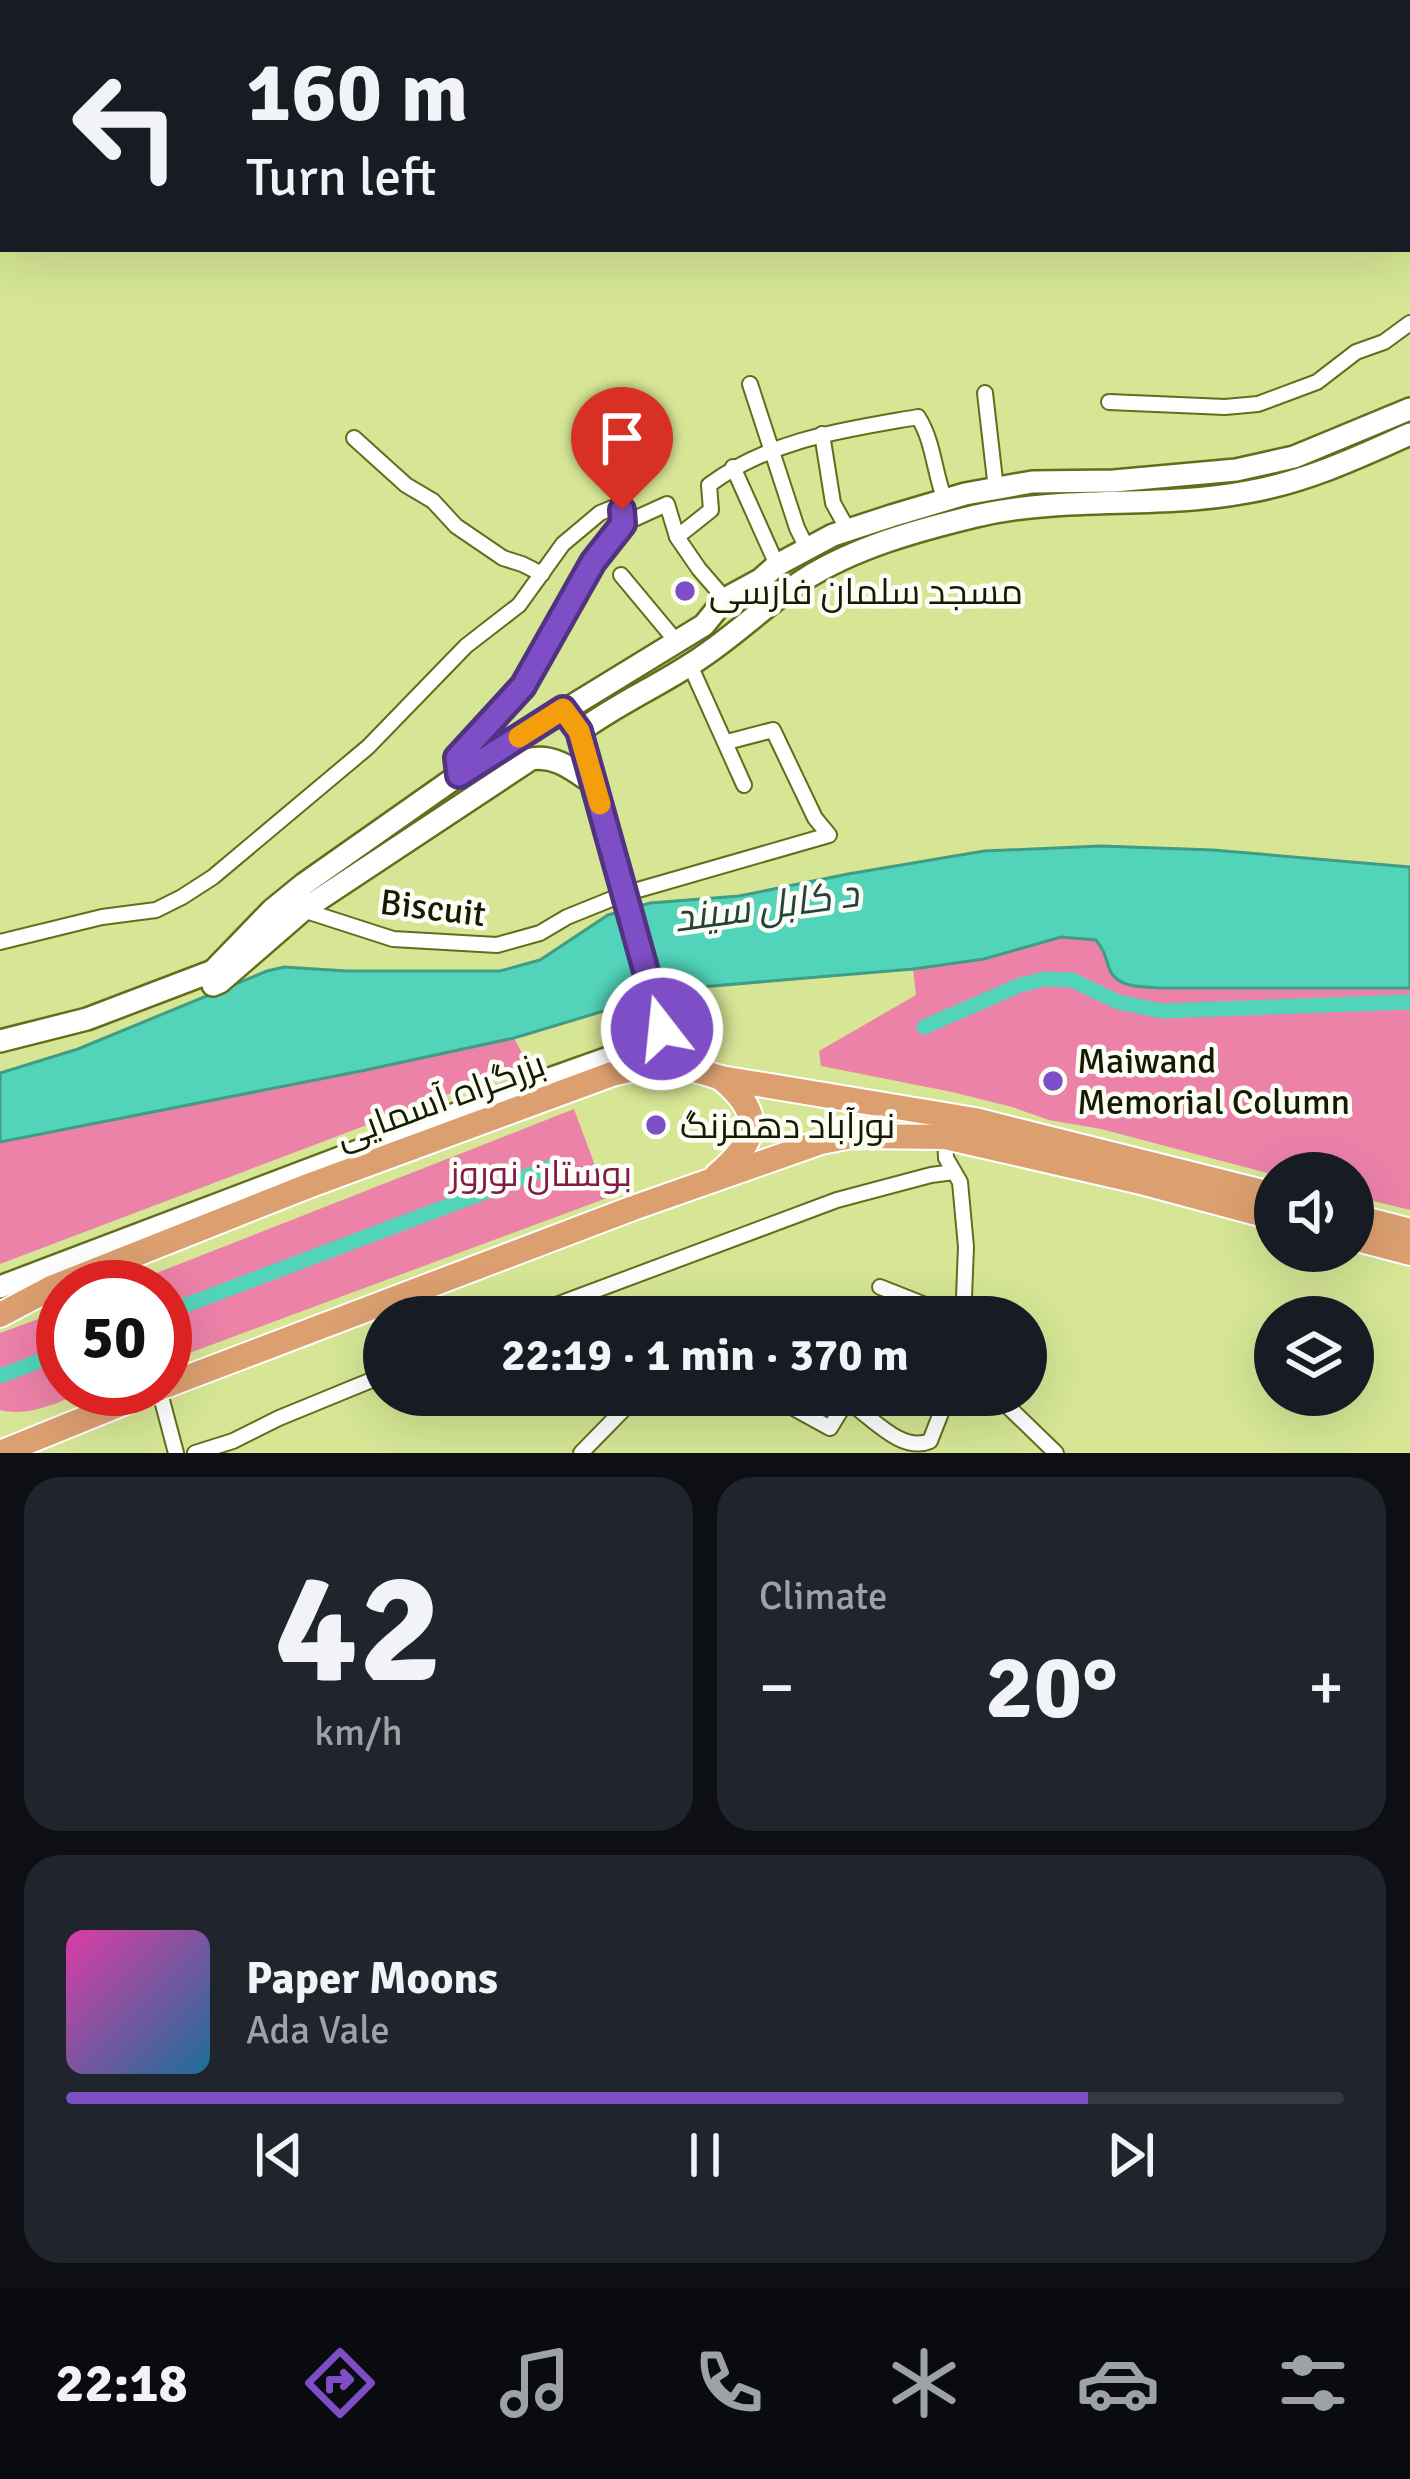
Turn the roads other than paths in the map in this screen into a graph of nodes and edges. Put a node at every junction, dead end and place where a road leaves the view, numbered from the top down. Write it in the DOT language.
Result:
graph roads {
  1 [pos="1410,322"];
  2 [pos="751,384"];
  3 [pos="985,393"];
  4 [pos="1109,401"];
  5 [pos="1410,410"];
  6 [pos="822,434"];
  7 [pos="1410,434"];
  8 [pos="354,438"];
  9 [pos="770,450"];
  10 [pos="733,467"];
  11 [pos="997,488"];
  12 [pos="945,500"];
  13 [pos="623,524"];
  14 [pos="848,530"];
  15 [pos="677,537"];
  16 [pos="808,550"];
  17 [pos="777,565"];
  18 [pos="542,574"];
  19 [pos="621,575"];
  20 [pos="725,599"];
  21 [pos="676,641"];
  22 [pos="691,665"];
  23 [pos="563,709"];
  24 [pos="579,731"];
  25 [pos="727,742"];
  26 [pos="459,775"];
  27 [pos="594,784"];
  28 [pos="744,784"];
  29 [pos="626,899"];
  30 [pos="303,910"];
  31 [pos="0,942"];
  32 [pos="662,1029"];
  33 [pos="0,1041"];
  34 [pos="0,1052"];
  35 [pos="690,1067"];
  36 [pos="721,1078"];
  37 [pos="946,1137"];
  38 [pos="954,1172"];
  39 [pos="706,1184"];
  40 [pos="1254,1190"];
  41 [pos="1254,1212"];
  42 [pos="1374,1222"];
  43 [pos="1410,1231"];
  44 [pos="1374,1244"];
  45 [pos="1410,1253"];
  46 [pos="0,1287"];
  47 [pos="880,1287"];
  48 [pos="580,1296"];
  49 [pos="903,1296"];
  50 [pos="964,1296"];
  51 [pos="0,1316"];
  52 [pos="192,1376"];
  53 [pos="363,1384"];
  54 [pos="91,1416"];
  55 [pos="167,1416"];
  56 [pos="616,1416"];
  57 [pos="808,1416"];
  58 [pos="838,1416"];
  59 [pos="868,1416"];
  60 [pos="940,1416"];
  61 [pos="1018,1416"];
  62 [pos="0,1428"];
  63 [pos="54,1431"];
  64 [pos="902,1441"];
  65 [pos="0,1453"];
  66 [pos="176,1453"];
  67 [pos="195,1453"];
  68 [pos="581,1453"];
  69 [pos="889,1453"];
  70 [pos="1056,1453"];
  1 -- 4 [label="street"];
  2 -- 9 [label="street"];
  3 -- 11 [label="street"];
  5 -- 11 [label="main road"];
  6 -- 9 [label="street"];
  6 -- 12 [label="street"];
  6 -- 14 [label="street"];
  7 -- 22 [label="main road"];
  8 -- 18 [label="street"];
  9 -- 10 [label="street"];
  9 -- 16 [label="street"];
  10 -- 15 [label="street"];
  10 -- 17 [label="street"];
  11 -- 12 [label="main road"];
  12 -- 14 [label="main road"];
  13 -- 15 [label="street"];
  13 -- 18 [label="street"];
  13 -- 26 [label="street"];
  14 -- 16 [label="main road"];
  15 -- 20 [label="street"];
  16 -- 17 [label="main road"];
  17 -- 20 [label="main road"];
  18 -- 31 [label="street"];
  19 -- 21 [label="street"];
  20 -- 21 [label="main road"];
  21 -- 23 [label="main road"];
  22 -- 24 [label="main road"];
  22 -- 25 [label="street"];
  23 -- 24 [label="main road"];
  23 -- 26 [label="main road"];
  24 -- 27 [label="main road"];
  25 -- 28 [label="street"];
  25 -- 29 [label="street, Biscuit"];
  26 -- 33 [label="main road"];
  27 -- 29 [label="main road"];
  27 -- 30 [label="main road"];
  29 -- 30 [label="street, Biscuit"];
  29 -- 32 [label="main road"];
  30 -- 34 [label="main road"];
  32 -- 35 [label="main road"];
  32 -- 46 [label="main road"];
  35 -- 36 [label="highway, بزرگراه آسمایی"];
  35 -- 51 [label="highway, بزرگراه آسمایی"];
  36 -- 39 [label="highway"];
  36 -- 40 [label="highway, بزرگراه آسمایی"];
  37 -- 38 [label="street"];
  37 -- 39 [label="highway"];
  37 -- 41 [label="highway"];
  38 -- 48 [label="street"];
  38 -- 50 [label="street"];
  39 -- 52 [label="highway"];
  42 -- 43 [label="highway"];
  44 -- 45 [label="highway"];
  47 -- 49 [label="street"];
  53 -- 67 [label="street"];
  54 -- 63 [label="highway"];
  55 -- 66 [label="street"];
  56 -- 68 [label="street"];
  57 -- 58 [label="street"];
  59 -- 64 [label="street"];
  60 -- 64 [label="street"];
  61 -- 70 [label="street"];
  62 -- 63 [label="highway"];
  63 -- 65 [label="highway"];
  64 -- 69 [label="street"];
}
